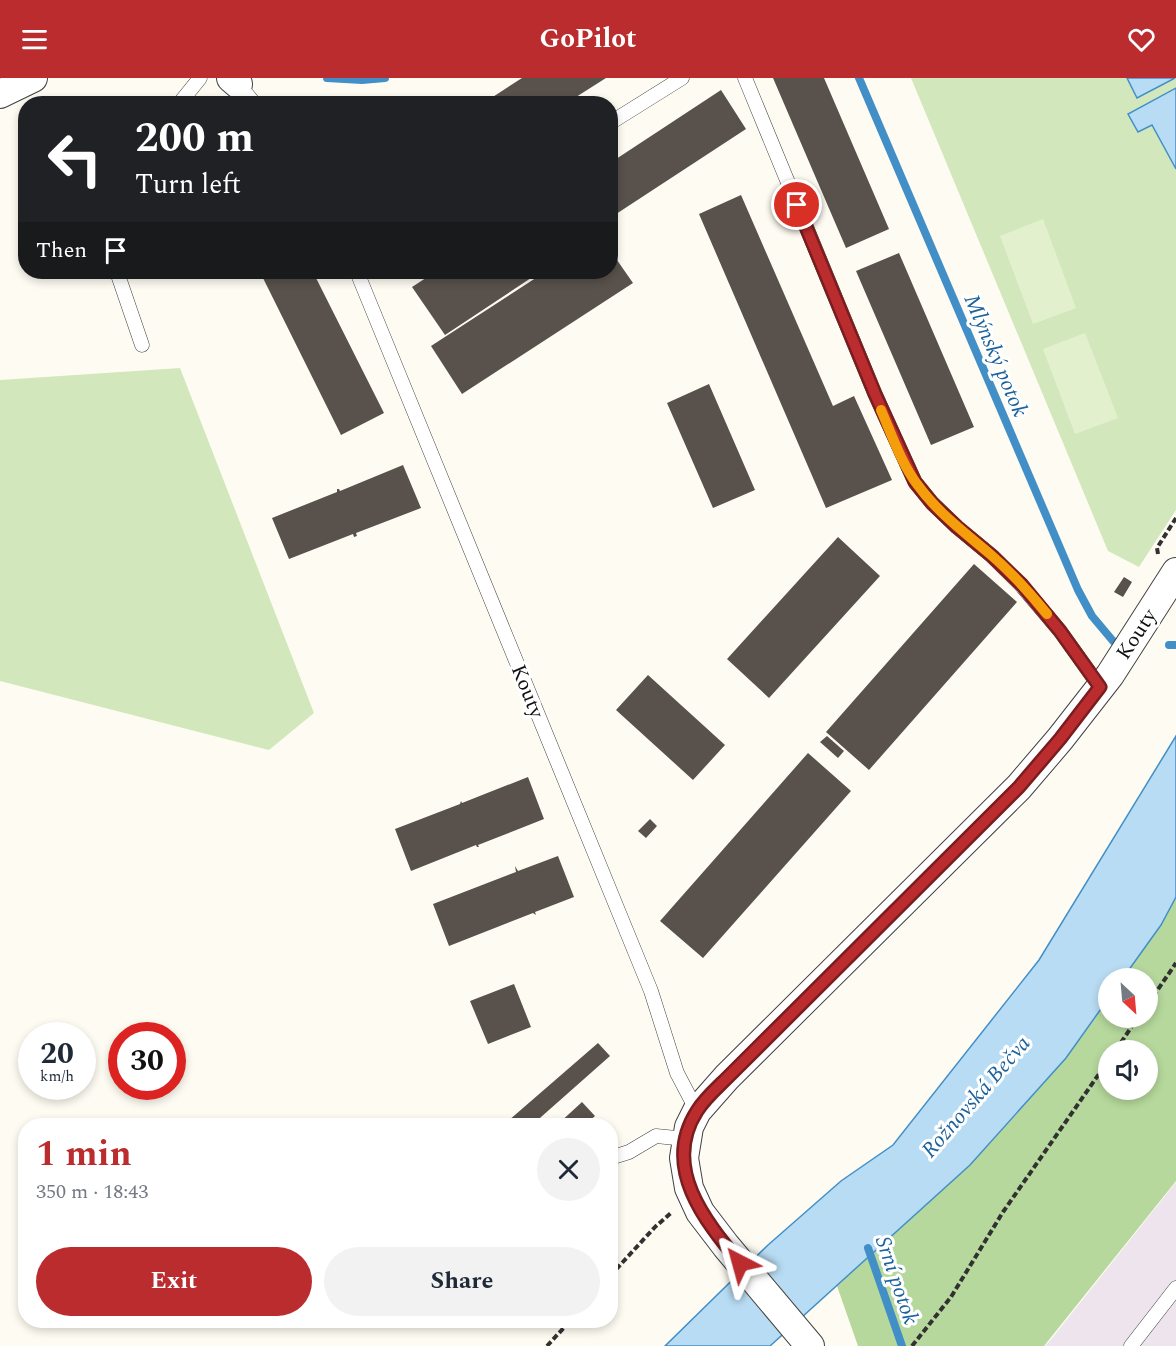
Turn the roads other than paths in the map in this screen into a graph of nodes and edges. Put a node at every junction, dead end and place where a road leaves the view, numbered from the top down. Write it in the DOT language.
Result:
graph roads {
  1 [pos="33,78"];
  2 [pos="200,78"];
  3 [pos="682,78"];
  4 [pos="745,78"];
  5 [pos="0,94"];
  6 [pos="185,96"];
  7 [pos="618,118"];
  8 [pos="119,279"];
  9 [pos="360,279"];
  10 [pos="142,345"];
  11 [pos="1176,572"];
  12 [pos="1100,687"];
  13 [pos="697,1111"];
  14 [pos="686,1139"];
  15 [pos="629,1152"];
  16 [pos="618,1155"];
  17 [pos="618,1162"];
  18 [pos="1176,1288"];
  19 [pos="810,1346"];
  20 [pos="1131,1346"];
  1 -- 5 [label="street"];
  2 -- 6 [label="lane"];
  3 -- 7 [label="lane"];
  4 -- 12 [label="lane"];
  8 -- 10 [label="lane"];
  9 -- 13 [label="lane, Kouty"];
  11 -- 12 [label="street, Kouty"];
  12 -- 13 [label="street, Kouty"];
  13 -- 14 [label="street, Kouty"];
  14 -- 15 [label="lane"];
  14 -- 19 [label="street, Kouty"];
  15 -- 16 [label="lane"];
  15 -- 17 [label="lane"];
  18 -- 20 [label="lane"];
}
